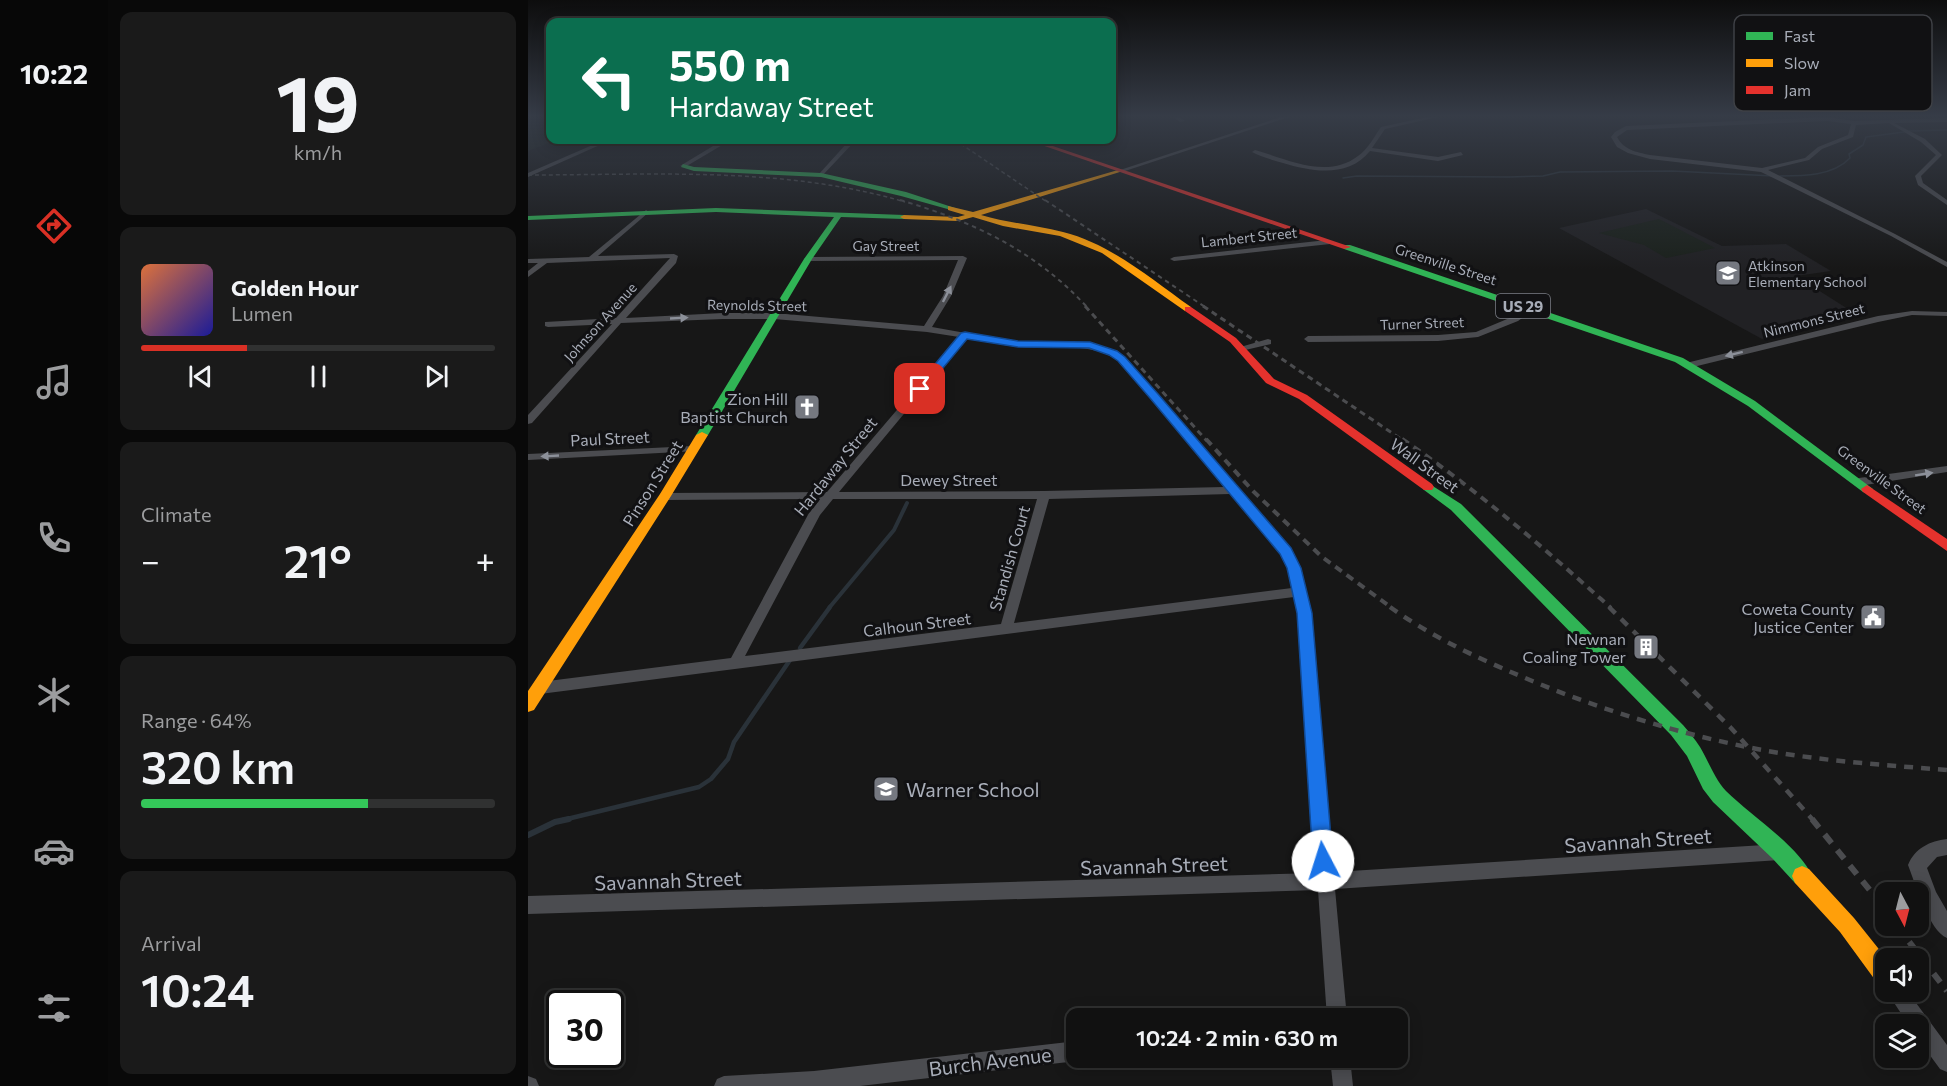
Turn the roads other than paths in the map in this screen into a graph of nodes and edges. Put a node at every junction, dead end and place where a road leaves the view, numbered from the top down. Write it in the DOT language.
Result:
graph roads {
  1 [pos="543,168"];
  2 [pos="689,168"];
  3 [pos="827,168"];
  4 [pos="1110,168"];
  5 [pos="1130,168"];
  6 [pos="1313,168"];
  7 [pos="1332,168"];
  8 [pos="1742,168"];
  9 [pos="1771,168"];
  10 [pos="1927,168"];
  11 [pos="1762,170"];
  12 [pos="1120,171"];
  13 [pos="528,174"];
  14 [pos="821,175"];
  15 [pos="1947,203"];
  16 [pos="646,212"];
  17 [pos="839,215"];
  18 [pos="972,216"];
  19 [pos="528,218"];
  20 [pos="1328,242"];
  21 [pos="592,258"];
  22 [pos="808,259"];
  23 [pos="1174,259"];
  24 [pos="546,260"];
  25 [pos="528,261"];
  26 [pos="1947,265"];
  27 [pos="528,275"];
  28 [pos="1531,309"];
  29 [pos="1947,314"];
  30 [pos="774,316"];
  31 [pos="620,321"];
  32 [pos="548,324"];
  33 [pos="927,329"];
  34 [pos="965,335"];
  35 [pos="1308,339"];
  36 [pos="1268,342"];
  37 [pos="1241,348"];
  38 [pos="1689,365"];
  39 [pos="529,419"];
  40 [pos="693,449"];
  41 [pos="528,457"];
  42 [pos="1947,469"];
  43 [pos="1859,482"];
  44 [pos="1234,490"];
  45 [pos="831,495"];
  46 [pos="1044,495"];
  47 [pos="664,496"];
  48 [pos="1947,546"];
  49 [pos="1298,592"];
  50 [pos="1006,630"];
  51 [pos="735,663"];
  52 [pos="540,688"];
  53 [pos="528,705"];
  54 [pos="1947,847"];
  55 [pos="1780,852"];
  56 [pos="1325,881"];
  57 [pos="528,904"];
  58 [pos="1947,929"];
  59 [pos="1875,962"];
  60 [pos="1904,1002"];
  61 [pos="1336,1008"];
  62 [pos="1066,1052"];
  63 [pos="1947,1062"];
  64 [pos="1341,1068"];
  65 [pos="724,1086"];
  66 [pos="1343,1086"];
  1 -- 13 [label="street"];
  2 -- 14 [label="street, Wall Street"];
  3 -- 14 [label="street"];
  4 -- 12 [label="street, Greenville Street / US 29"];
  5 -- 12 [label="street"];
  6 -- 7 [label="street"];
  8 -- 11 [label="street"];
  9 -- 11 [label="street"];
  10 -- 15 [label="street"];
  11 -- 26 [label="street"];
  12 -- 18 [label="street"];
  12 -- 20 [label="street, Greenville Street / US 29"];
  14 -- 18 [label="street, Wall Street"];
  16 -- 17 [label="street"];
  16 -- 19 [label="street"];
  16 -- 21 [label="street"];
  17 -- 18 [label="street"];
  17 -- 22 [label="street, Pinson Street"];
  18 -- 37 [label="street, Wall Street"];
  20 -- 23 [label="street, Lambert Street"];
  20 -- 28 [label="street, Greenville Street / US 29"];
  21 -- 24 [label="street"];
  21 -- 31 [label="street, Johnson Avenue"];
  22 -- 30 [label="street, Pinson Street"];
  33 -- 22 [label="street, Gay Street, one-way"];
  24 -- 25 [label="street"];
  24 -- 27 [label="street"];
  28 -- 35 [label="street, Turner Street"];
  28 -- 38 [label="street, Greenville Street / US 29"];
  29 -- 38 [label="street, Nimmons Street, one-way"];
  31 -- 30 [label="street, Reynolds Street, one-way"];
  30 -- 33 [label="street, Reynolds Street"];
  30 -- 40 [label="street, Pinson Street"];
  31 -- 32 [label="street, Reynolds Street"];
  31 -- 39 [label="street, Johnson Avenue"];
  33 -- 34 [label="street, Reynolds Street"];
  34 -- 44 [label="street, Reynolds Street"];
  34 -- 45 [label="street, Hardaway Street"];
  36 -- 37 [label="street"];
  37 -- 55 [label="street, Wall Street"];
  38 -- 43 [label="street, Greenville Street / US 29"];
  40 -- 41 [label="street, Paul Street, one-way"];
  40 -- 47 [label="street, Pinson Street"];
  43 -- 42 [label="street, one-way"];
  43 -- 48 [label="street, Greenville Street / US 29"];
  44 -- 46 [label="street, Dewey Street"];
  44 -- 49 [label="street, Reynolds Street"];
  45 -- 46 [label="street, Dewey Street"];
  45 -- 47 [label="street, Dewey Street"];
  45 -- 51 [label="street, Hardaway Street"];
  46 -- 50 [label="street, Standish Court"];
  47 -- 52 [label="street, Pinson Street"];
  49 -- 50 [label="street, Calhoun Street"];
  49 -- 56 [label="street, Reynolds Street"];
  50 -- 51 [label="street, Calhoun Street"];
  51 -- 52 [label="street, Calhoun Street"];
  52 -- 53 [label="street, Pinson Street"];
  54 -- 58 [label="street"];
  55 -- 56 [label="street, Savannah Street"];
  55 -- 59 [label="street, Wall Street"];
  56 -- 57 [label="street, Savannah Street"];
  56 -- 61 [label="street, Reynolds Street"];
  60 -- 63 [label="street"];
  62 -- 65 [label="street, Burch Avenue"];
  64 -- 66 [label="street"];
}
